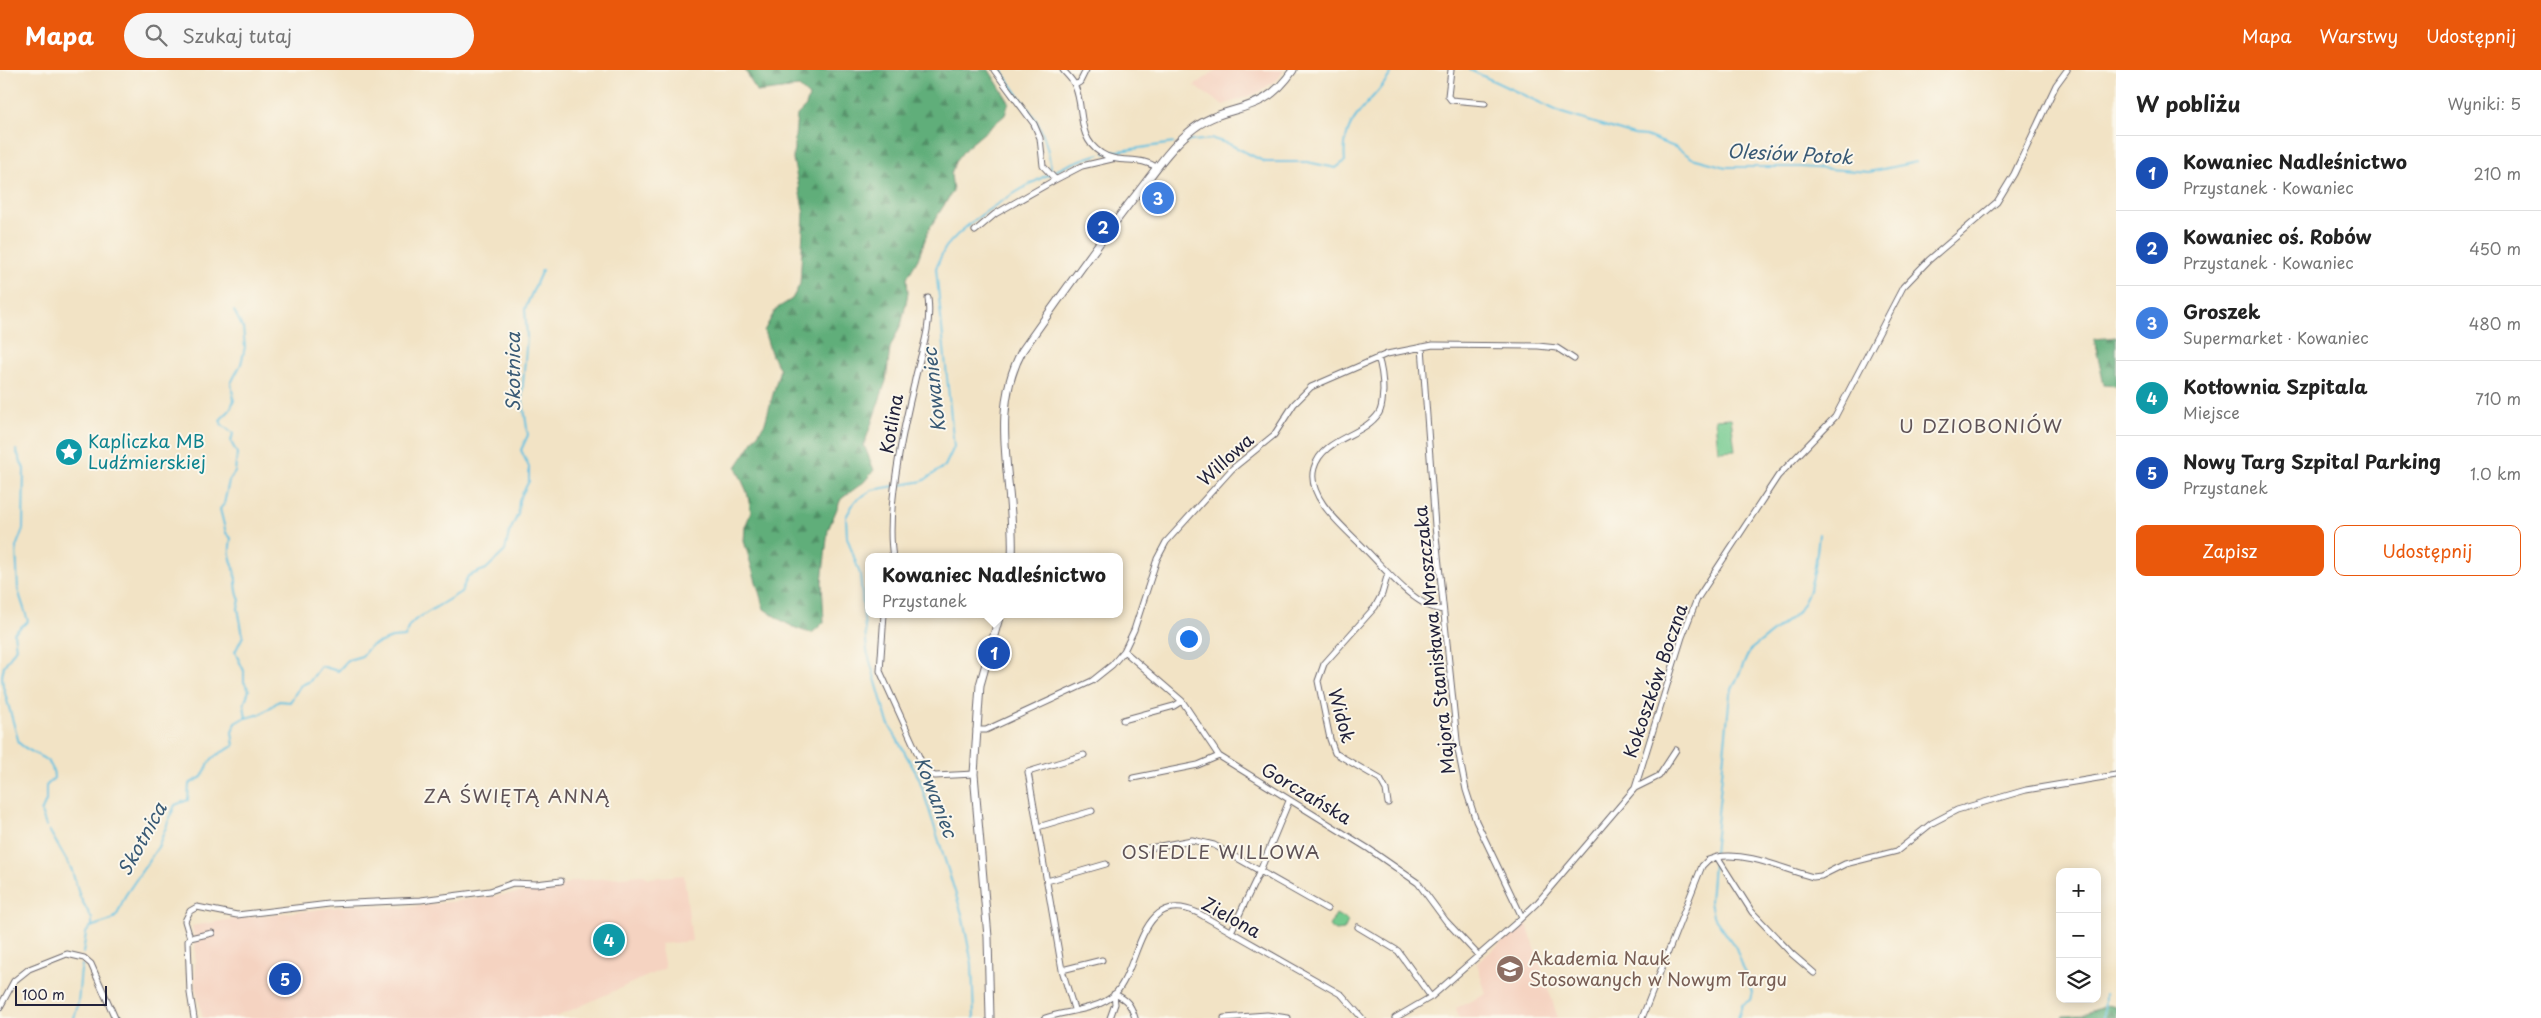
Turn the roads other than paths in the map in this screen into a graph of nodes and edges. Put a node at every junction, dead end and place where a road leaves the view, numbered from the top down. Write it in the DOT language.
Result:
graph roads {
  1 [pos="994,70"];
  2 [pos="1063,70"];
  3 [pos="1086,70"];
  4 [pos="1293,70"];
  5 [pos="1451,70"];
  6 [pos="2067,70"];
  7 [pos="1075,85"];
  8 [pos="1485,103"];
  9 [pos="1109,157"];
  10 [pos="1157,168"];
  11 [pos="1055,180"];
  12 [pos="976,232"];
  13 [pos="928,298"];
  14 [pos="1422,348"];
  15 [pos="1378,357"];
  16 [pos="1574,359"];
  17 [pos="892,553"];
  18 [pos="1012,553"];
  19 [pos="1388,573"];
  20 [pos="1443,610"];
  21 [pos="884,618"];
  22 [pos="999,618"];
  23 [pos="1124,651"];
  24 [pos="1182,701"];
  25 [pos="1123,720"];
  26 [pos="976,730"];
  27 [pos="1676,750"];
  28 [pos="1084,754"];
  29 [pos="1219,756"];
  30 [pos="974,774"];
  31 [pos="2116,775"];
  32 [pos="1133,778"];
  33 [pos="1635,788"];
  34 [pos="1289,801"];
  35 [pos="1388,803"];
  36 [pos="1092,811"];
  37 [pos="1038,827"];
  38 [pos="1144,849"];
  39 [pos="1717,857"];
  40 [pos="1106,864"];
  41 [pos="1260,872"];
  42 [pos="561,880"];
  43 [pos="1047,880"];
  44 [pos="1327,909"];
  45 [pos="1522,917"];
  46 [pos="1358,927"];
  47 [pos="1231,932"];
  48 [pos="212,933"];
  49 [pos="190,938"];
  50 [pos="1478,956"];
  51 [pos="1102,960"];
  52 [pos="1062,970"];
  53 [pos="1814,973"];
  54 [pos="1114,994"];
  55 [pos="1432,997"];
  56 [pos="0,1007"];
  57 [pos="1074,1009"];
  58 [pos="115,1018"];
  59 [pos="194,1018"];
  60 [pos="990,1018"];
  61 [pos="1046,1018"];
  62 [pos="1110,1018"];
  63 [pos="1135,1018"];
  64 [pos="1224,1018"];
  65 [pos="1288,1018"];
  66 [pos="1362,1018"];
  67 [pos="1396,1018"];
  68 [pos="1642,1018"];
  1 -- 11 [label="street"];
  2 -- 7 [label="street"];
  3 -- 7 [label="street"];
  4 -- 10 [label="street"];
  5 -- 8 [label="street"];
  6 -- 33 [label="street, Kokoszków Boczna"];
  7 -- 9 [label="street"];
  9 -- 10 [label="street"];
  9 -- 11 [label="street"];
  10 -- 18 [label="street"];
  11 -- 12 [label="street"];
  13 -- 17 [label="street, Kotlina"];
  14 -- 15 [label="street, Willowa"];
  14 -- 16 [label="street, Willowa"];
  14 -- 20 [label="street, Majora Stanisława Mroszczaka"];
  15 -- 19 [label="street"];
  15 -- 23 [label="street, Willowa"];
  19 -- 20 [label="street"];
  19 -- 35 [label="street, Widok"];
  20 -- 45 [label="street, Majora Stanisława Mroszczaka"];
  21 -- 30 [label="street"];
  22 -- 26 [label="street"];
  23 -- 24 [label="street, Gorczańska"];
  23 -- 26 [label="street, Willowa"];
  24 -- 25 [label="street"];
  24 -- 29 [label="street, Gorczańska"];
  26 -- 30 [label="street"];
  27 -- 33 [label="street"];
  28 -- 37 [label="street"];
  29 -- 32 [label="street"];
  29 -- 34 [label="street, Gorczańska"];
  30 -- 60 [label="street"];
  31 -- 39 [label="street"];
  33 -- 45 [label="street, Kokoszków Boczna"];
  34 -- 41 [label="street"];
  34 -- 50 [label="street, Gorczańska"];
  36 -- 37 [label="street"];
  37 -- 43 [label="street"];
  38 -- 41 [label="street"];
  39 -- 53 [label="street"];
  39 -- 68 [label="street"];
  40 -- 43 [label="street"];
  41 -- 44 [label="street"];
  41 -- 47 [label="street"];
  42 -- 49 [label="street"];
  43 -- 52 [label="street"];
  45 -- 50 [label="street, Kokoszków Boczna"];
  46 -- 55 [label="street"];
  47 -- 54 [label="street, Zielona"];
  47 -- 66 [label="street, Zielona"];
  48 -- 49 [label="street"];
  49 -- 59 [label="street"];
  50 -- 55 [label="street, Kokoszków Boczna"];
  51 -- 52 [label="street"];
  52 -- 57 [label="street"];
  54 -- 57 [label="street"];
  54 -- 62 [label="street, Zielona"];
  54 -- 63 [label="street"];
  55 -- 67 [label="street, Kokoszków Boczna"];
  56 -- 58 [label="street"];
  57 -- 61 [label="street"];
  64 -- 65 [label="street"];
}
